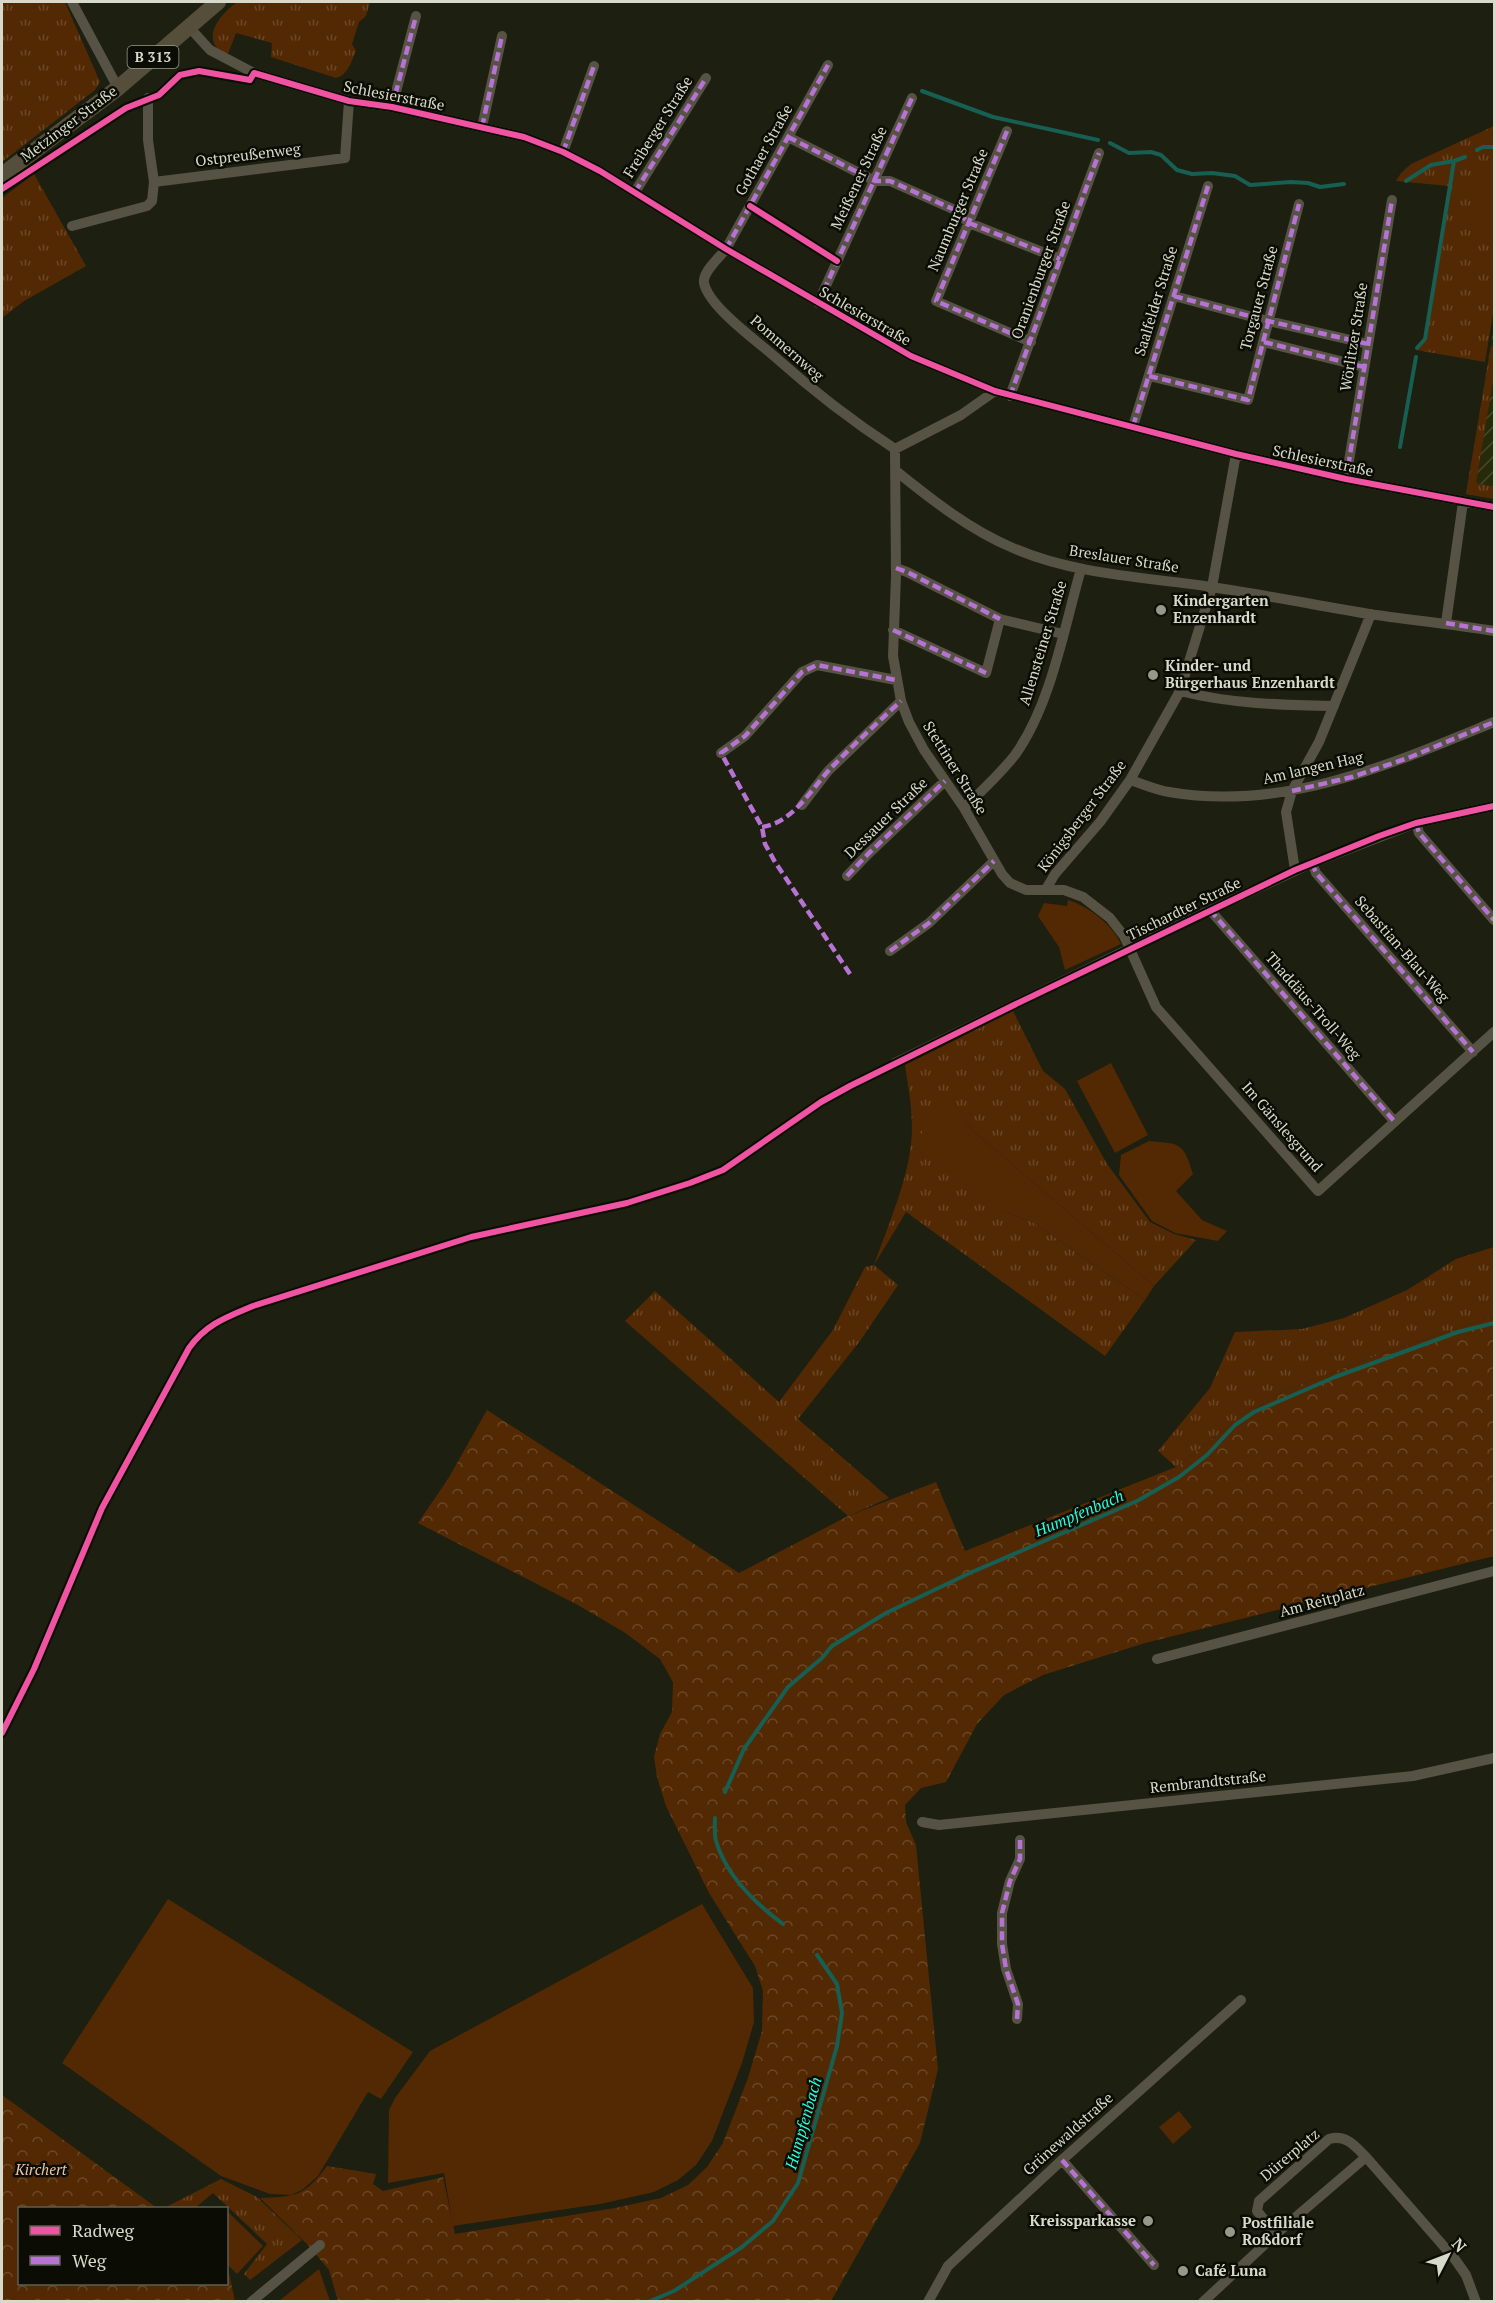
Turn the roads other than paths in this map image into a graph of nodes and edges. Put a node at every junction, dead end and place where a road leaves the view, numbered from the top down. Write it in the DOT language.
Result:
graph roads {
  1 [pos="72,2"];
  2 [pos="218,2"];
  3 [pos="416,16"];
  4 [pos="189,27"];
  5 [pos="502,36"];
  6 [pos="828,65"];
  7 [pos="594,66"];
  8 [pos="706,78"];
  9 [pos="118,88"];
  10 [pos="148,98"];
  11 [pos="912,98"];
  12 [pos="349,101"];
  13 [pos="392,107"];
  14 [pos="482,127"];
  15 [pos="1007,131"];
  16 [pos="788,137"];
  17 [pos="564,152"];
  18 [pos="1099,153"];
  19 [pos="2,175"];
  20 [pos="875,180"];
  21 [pos="154,182"];
  22 [pos="1208,186"];
  23 [pos="635,192"];
  24 [pos="1392,200"];
  25 [pos="1299,204"];
  26 [pos="969,223"];
  27 [pos="72,226"];
  28 [pos="726,249"];
  29 [pos="1060,259"];
  30 [pos="1174,296"];
  31 [pos="818,303"];
  32 [pos="1268,321"];
  33 [pos="1318,333"];
  34 [pos="1031,342"];
  35 [pos="1263,342"];
  36 [pos="1368,344"];
  37 [pos="1313,354"];
  38 [pos="1364,367"];
  39 [pos="1149,376"];
  40 [pos="995,391"];
  41 [pos="1010,396"];
  42 [pos="1133,426"];
  43 [pos="895,448"];
  44 [pos="1236,454"];
  45 [pos="896,471"];
  46 [pos="1346,479"];
  47 [pos="1463,502"];
  48 [pos="1494,507"];
  49 [pos="896,568"];
  50 [pos="1081,569"];
  51 [pos="1212,587"];
  52 [pos="1371,614"];
  53 [pos="1000,619"];
  54 [pos="1446,623"];
  55 [pos="893,630"];
  56 [pos="1494,631"];
  57 [pos="1063,634"];
  58 [pos="896,680"];
  59 [pos="1180,691"];
  60 [pos="901,701"];
  61 [pos="1334,706"];
  62 [pos="1494,722"];
  63 [pos="721,753"];
  64 [pos="1130,780"];
  65 [pos="945,781"];
  66 [pos="1292,791"];
  67 [pos="802,805"];
  68 [pos="1494,806"];
  69 [pos="964,808"];
  70 [pos="1416,823"];
  71 [pos="994,861"];
  72 [pos="1312,863"];
  73 [pos="1295,870"];
  74 [pos="847,876"];
  75 [pos="1046,889"];
  76 [pos="1210,910"];
  77 [pos="1494,920"];
  78 [pos="1129,949"];
  79 [pos="890,951"];
  80 [pos="1494,1032"];
  81 [pos="1473,1052"];
  82 [pos="896,1063"];
  83 [pos="1394,1121"];
  84 [pos="1494,1570"];
  85 [pos="1157,1659"];
  86 [pos="1494,1758"];
  87 [pos="922,1822"];
  88 [pos="1020,1840"];
  89 [pos="1241,2000"];
  90 [pos="1017,2019"];
  91 [pos="1366,2157"];
  92 [pos="1062,2160"];
  93 [pos="1276,2234"];
  94 [pos="320,2245"];
  95 [pos="1154,2265"];
  96 [pos="251,2301"];
  97 [pos="928,2301"];
  98 [pos="1203,2301"];
  99 [pos="1476,2301"];
  1 -- 9 [label="street"];
  2 -- 4 [label="main road, Metzinger Straße / B 313"];
  3 -- 13 [label="street"];
  4 -- 9 [label="main road, Metzinger Straße / B 313"];
  4 -- 12 [label="street, Schlesierstraße"];
  5 -- 14 [label="street"];
  6 -- 16 [label="street, Gothaer Straße"];
  7 -- 17 [label="street"];
  8 -- 23 [label="street, Freiberger Straße"];
  9 -- 19 [label="main road, Metzinger Straße / B 313"];
  10 -- 21 [label="street"];
  11 -- 20 [label="street, Meißener Straße"];
  12 -- 13 [label="street, Schlesierstraße"];
  12 -- 21 [label="street, Ostpreußenweg"];
  13 -- 14 [label="street, Schlesierstraße"];
  14 -- 17 [label="street, Schlesierstraße"];
  15 -- 26 [label="street, Naumburger Straße"];
  16 -- 20 [label="street"];
  16 -- 28 [label="street, Gothaer Straße"];
  17 -- 23 [label="street, Schlesierstraße"];
  18 -- 29 [label="street, Oranienburger Straße"];
  20 -- 26 [label="street"];
  20 -- 31 [label="street, Meißener Straße"];
  21 -- 27 [label="street"];
  22 -- 30 [label="street, Saalfelder Straße"];
  23 -- 28 [label="street, Schlesierstraße"];
  24 -- 36 [label="street, Wörlitzer Straße"];
  25 -- 32 [label="street, Torgauer Straße"];
  26 -- 29 [label="street"];
  26 -- 34 [label="street, Naumburger Straße"];
  28 -- 31 [label="street, Schlesierstraße"];
  28 -- 43 [label="street, Pommernweg"];
  29 -- 34 [label="street, Oranienburger Straße"];
  30 -- 32 [label="street"];
  30 -- 39 [label="street, Saalfelder Straße"];
  31 -- 40 [label="street, Schlesierstraße"];
  32 -- 33 [label="street"];
  32 -- 35 [label="street, Torgauer Straße"];
  33 -- 36 [label="street"];
  33 -- 37 [label="street"];
  34 -- 41 [label="street, Oranienburger Straße"];
  35 -- 37 [label="street"];
  35 -- 39 [label="street, Torgauer Straße"];
  36 -- 38 [label="street, Wörlitzer Straße"];
  37 -- 38 [label="street"];
  38 -- 46 [label="street, Wörlitzer Straße"];
  39 -- 42 [label="street, Saalfelder Straße"];
  40 -- 41 [label="street, Schlesierstraße"];
  40 -- 43 [label="street"];
  41 -- 42 [label="street, Schlesierstraße"];
  42 -- 44 [label="street, Schlesierstraße"];
  43 -- 45 [label="street, Stettiner Straße"];
  44 -- 46 [label="street, Schlesierstraße"];
  44 -- 51 [label="street, Königsberger Straße"];
  45 -- 49 [label="street, Stettiner Straße"];
  45 -- 50 [label="street, Breslauer Straße"];
  46 -- 47 [label="street, Schlesierstraße"];
  47 -- 48 [label="street, Schlesierstraße"];
  47 -- 54 [label="street"];
  49 -- 53 [label="street"];
  49 -- 55 [label="street, Stettiner Straße"];
  50 -- 51 [label="street, Breslauer Straße"];
  50 -- 57 [label="street, Allensteiner Straße"];
  51 -- 52 [label="street, Breslauer Straße"];
  51 -- 59 [label="street, Königsberger Straße"];
  52 -- 54 [label="street, Breslauer Straße"];
  52 -- 61 [label="street"];
  53 -- 55 [label="street"];
  53 -- 57 [label="street"];
  54 -- 56 [label="street, Breslauer Straße"];
  55 -- 58 [label="street, Stettiner Straße"];
  57 -- 69 [label="street, Allensteiner Straße"];
  58 -- 60 [label="street, Stettiner Straße"];
  58 -- 63 [label="street"];
  59 -- 61 [label="street"];
  59 -- 64 [label="street, Königsberger Straße"];
  60 -- 65 [label="street, Stettiner Straße"];
  60 -- 67 [label="street"];
  61 -- 66 [label="street"];
  62 -- 66 [label="street, Am langen Hag"];
  64 -- 66 [label="street, Am langen Hag"];
  64 -- 75 [label="street, Königsberger Straße"];
  65 -- 69 [label="street, Stettiner Straße"];
  65 -- 74 [label="street, Dessauer Straße"];
  66 -- 73 [label="street"];
  68 -- 70 [label="street, Tischardter Straße"];
  69 -- 71 [label="street, Stettiner Straße"];
  70 -- 72 [label="street, Tischardter Straße"];
  70 -- 77 [label="street"];
  71 -- 75 [label="street, Stettiner Straße"];
  71 -- 79 [label="street"];
  72 -- 73 [label="street, Tischardter Straße"];
  72 -- 81 [label="street, Sebastian-Blau-Weg"];
  73 -- 76 [label="street, Tischardter Straße"];
  75 -- 78 [label="street, Stettiner Straße"];
  76 -- 78 [label="street, Tischardter Straße"];
  76 -- 83 [label="street, Thaddäus-Troll-Weg"];
  78 -- 82 [label="street, Tischardter Straße"];
  78 -- 83 [label="street, Im Gänslesgrund"];
  80 -- 81 [label="street, Im Gänslesgrund"];
  81 -- 83 [label="street, Im Gänslesgrund"];
  84 -- 85 [label="street, Am Reitplatz"];
  86 -- 87 [label="street, Rembrandtstraße"];
  88 -- 90 [label="street"];
  89 -- 92 [label="street, Grünewaldstraße"];
  91 -- 93 [label="street"];
  91 -- 93 [label="street, Dürerplatz"];
  91 -- 99 [label="street"];
  92 -- 95 [label="street"];
  92 -- 97 [label="street, Grünewaldstraße"];
  93 -- 98 [label="street"];
  94 -- 96 [label="street"];
}
